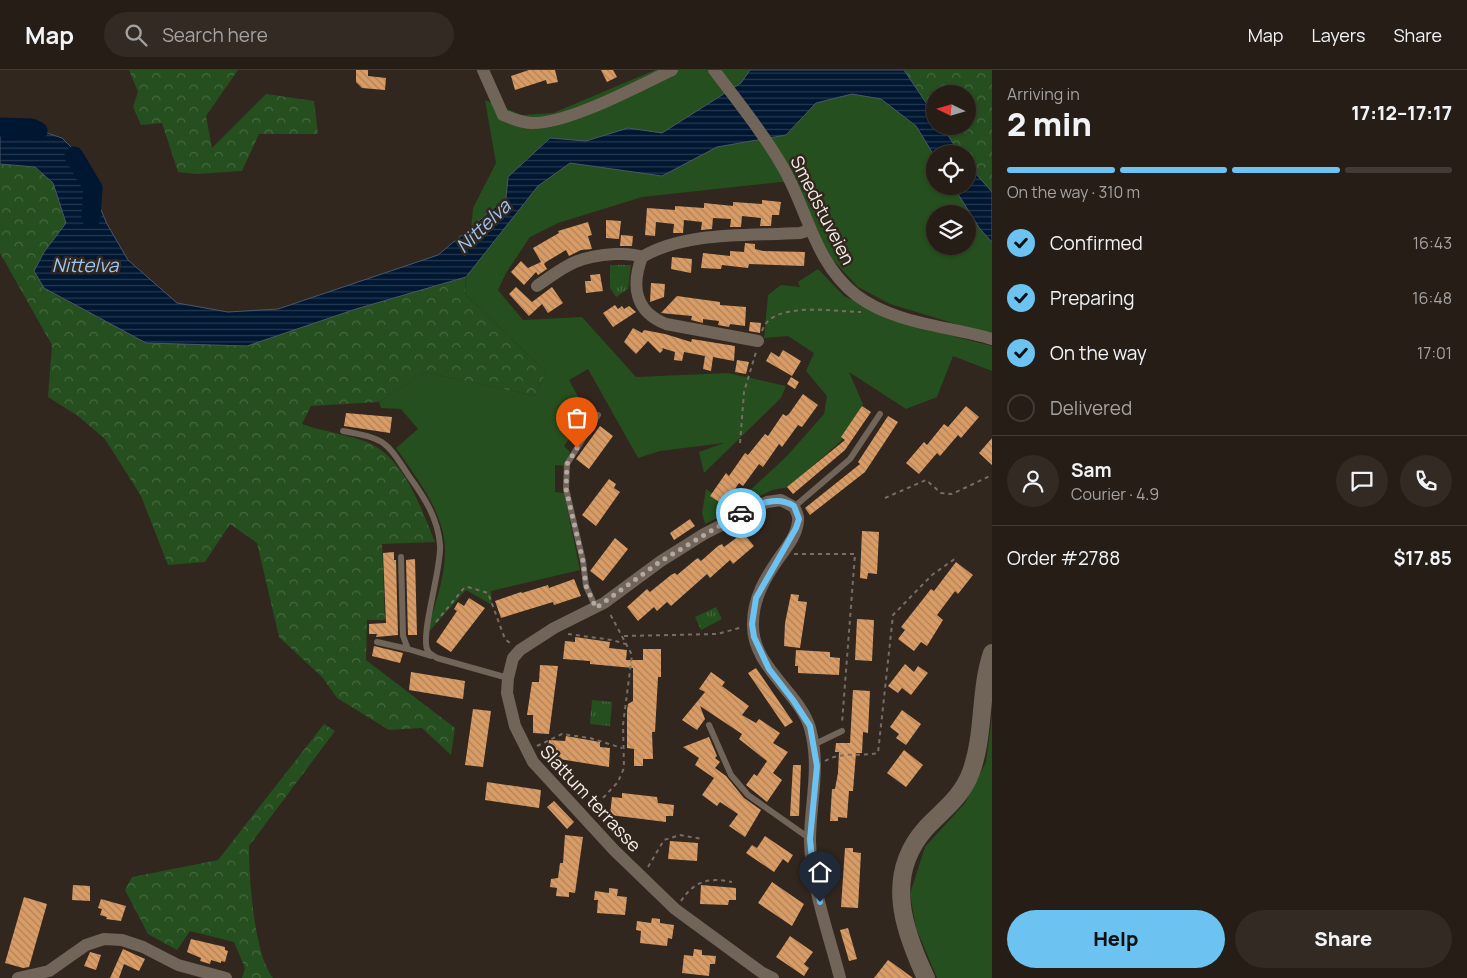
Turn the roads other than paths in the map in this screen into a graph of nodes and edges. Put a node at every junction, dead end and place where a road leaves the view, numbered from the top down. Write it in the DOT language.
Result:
graph roads {
  1 [pos="483,70"];
  2 [pos="672,70"];
  3 [pos="714,70"];
  4 [pos="810,230"];
  5 [pos="642,257"];
  6 [pos="537,286"];
  7 [pos="992,339"];
  8 [pos="758,341"];
  9 [pos="880,414"];
  10 [pos="598,415"];
  11 [pos="343,431"];
  12 [pos="794,506"];
  13 [pos="401,557"];
  14 [pos="600,606"];
  15 [pos="377,642"];
  16 [pos="408,649"];
  17 [pos="992,652"];
  18 [pos="437,658"];
  19 [pos="508,678"];
  20 [pos="709,726"];
  21 [pos="842,731"];
  22 [pos="813,745"];
  23 [pos="810,839"];
  24 [pos="766,976"];
  25 [pos="18,978"];
  26 [pos="226,978"];
  27 [pos="840,978"];
  28 [pos="926,978"];
  1 -- 2 [label="street"];
  3 -- 4 [label="street, Smedstuveien"];
  4 -- 5 [label="street"];
  4 -- 7 [label="street, Smedstuveien"];
  5 -- 6 [label="street"];
  5 -- 8 [label="street"];
  9 -- 12 [label="lane"];
  10 -- 14 [label="lane"];
  11 -- 18 [label="lane"];
  12 -- 14 [label="street"];
  12 -- 22 [label="street"];
  13 -- 16 [label="lane"];
  14 -- 19 [label="street, Slattum terrasse"];
  15 -- 16 [label="lane"];
  16 -- 18 [label="lane"];
  17 -- 28 [label="main road"];
  18 -- 19 [label="lane"];
  19 -- 24 [label="street, Slattum terrasse"];
  20 -- 23 [label="lane"];
  21 -- 22 [label="lane"];
  22 -- 23 [label="street"];
  23 -- 27 [label="street"];
  25 -- 26 [label="street"];
}
